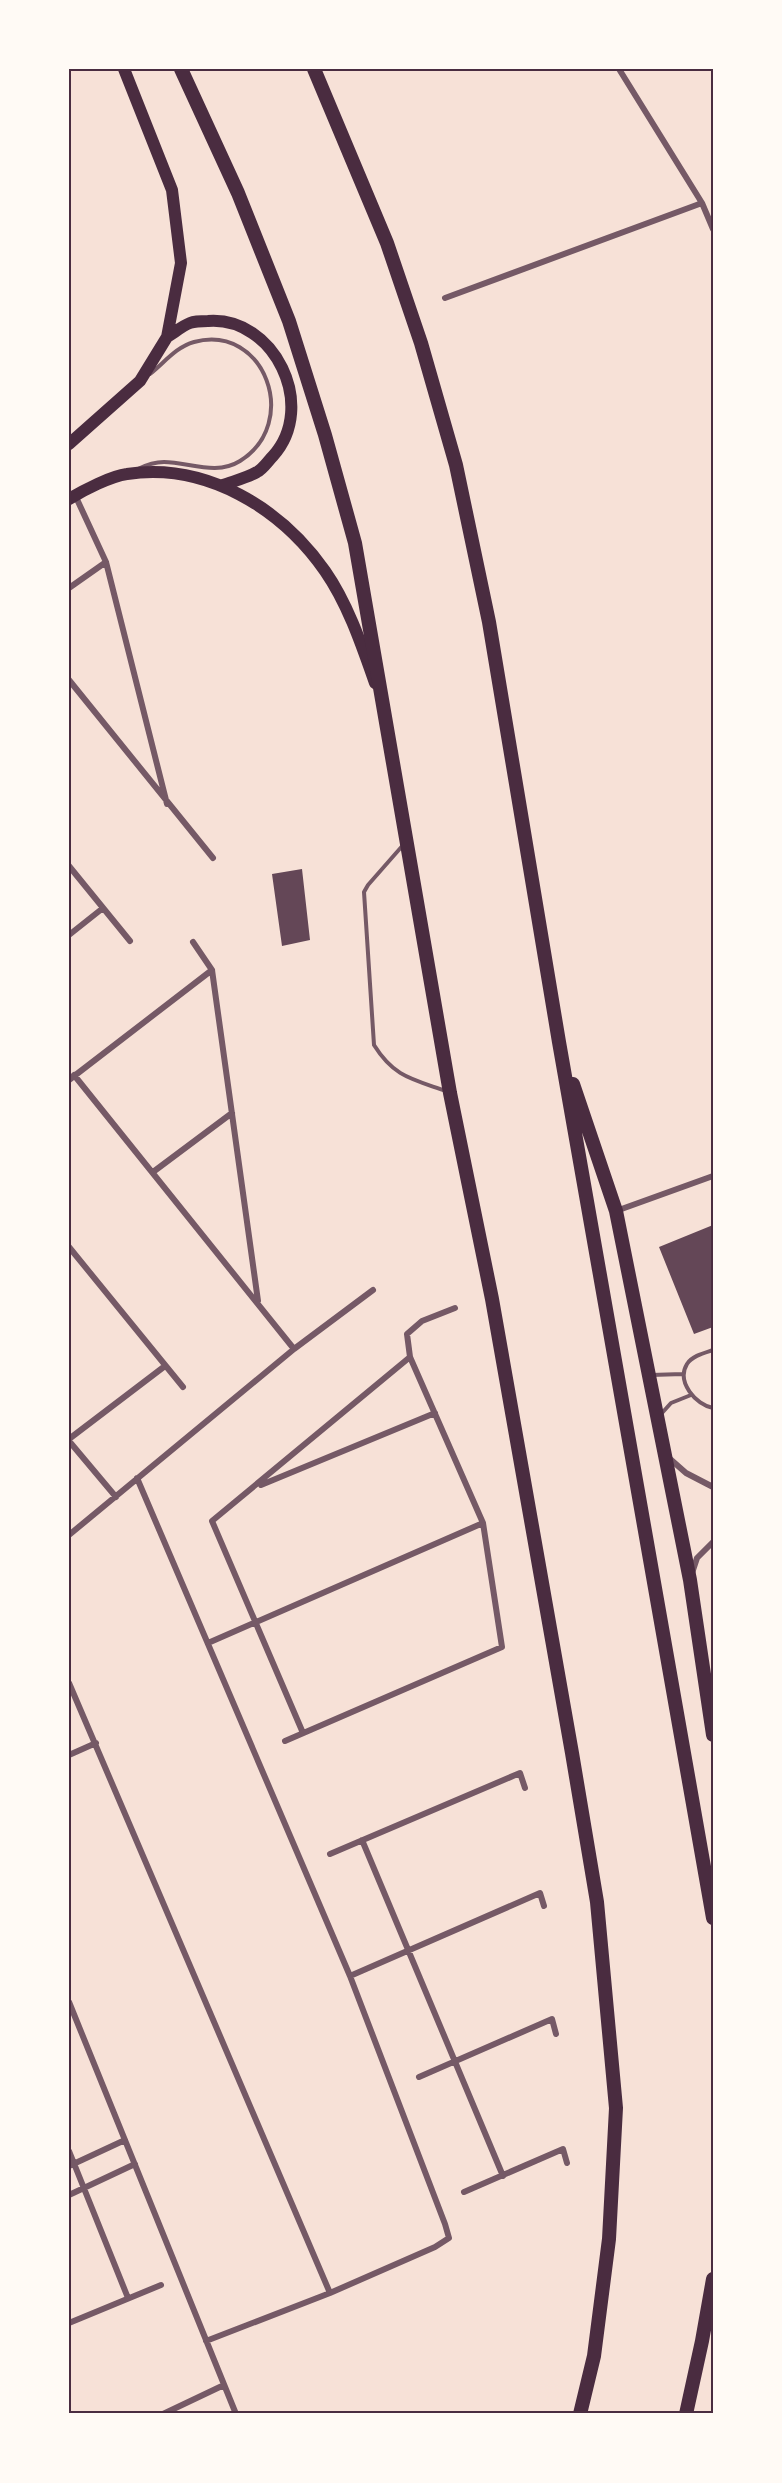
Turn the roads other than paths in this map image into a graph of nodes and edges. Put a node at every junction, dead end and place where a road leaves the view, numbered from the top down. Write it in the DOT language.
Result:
graph roads {
  1 [pos="124,69"];
  2 [pos="181,69"];
  3 [pos="314,69"];
  4 [pos="619,69"];
  5 [pos="702,204"];
  6 [pos="713,229"];
  7 [pos="445,298"];
  8 [pos="166,337"];
  9 [pos="141,381"];
  10 [pos="69,444"];
  11 [pos="126,474"];
  12 [pos="223,485"];
  13 [pos="72,497"];
  14 [pos="106,562"];
  15 [pos="69,588"];
  16 [pos="69,680"];
  17 [pos="385,712"];
  18 [pos="167,804"];
  19 [pos="407,842"];
  20 [pos="213,858"];
  21 [pos="69,866"];
  22 [pos="103,908"];
  23 [pos="69,935"];
  24 [pos="130,941"];
  25 [pos="193,942"];
  26 [pos="212,970"];
  27 [pos="559,1041"];
  28 [pos="72,1078"];
  29 [pos="450,1093"];
  30 [pos="232,1113"];
  31 [pos="153,1172"];
  32 [pos="713,1176"];
  33 [pos="616,1211"];
  34 [pos="69,1247"];
  35 [pos="373,1290"];
  36 [pos="258,1301"];
  37 [pos="455,1308"];
  38 [pos="294,1349"];
  39 [pos="713,1350"];
  40 [pos="410,1357"];
  41 [pos="165,1366"];
  42 [pos="683,1374"];
  43 [pos="650,1375"];
  44 [pos="183,1387"];
  45 [pos="691,1395"];
  46 [pos="713,1408"];
  47 [pos="435,1413"];
  48 [pos="657,1418"];
  49 [pos="69,1440"];
  50 [pos="667,1456"];
  51 [pos="137,1478"];
  52 [pos="713,1487"];
  53 [pos="255,1488"];
  54 [pos="116,1497"];
  55 [pos="483,1524"];
  56 [pos="69,1535"];
  57 [pos="713,1542"];
  58 [pos="690,1580"];
  59 [pos="255,1622"];
  60 [pos="208,1643"];
  61 [pos="69,1683"];
  62 [pos="303,1734"];
  63 [pos="713,1735"];
  64 [pos="285,1741"];
  65 [pos="96,1743"];
  66 [pos="69,1755"];
  67 [pos="525,1788"];
  68 [pos="362,1840"];
  69 [pos="330,1854"];
  70 [pos="544,1906"];
  71 [pos="713,1918"];
  72 [pos="408,1950"];
  73 [pos="350,1976"];
  74 [pos="69,2002"];
  75 [pos="556,2034"];
  76 [pos="455,2062"];
  77 [pos="419,2077"];
  78 [pos="125,2140"];
  79 [pos="69,2151"];
  80 [pos="567,2163"];
  81 [pos="135,2164"];
  82 [pos="71,2165"];
  83 [pos="503,2176"];
  84 [pos="84,2188"];
  85 [pos="464,2192"];
  86 [pos="69,2194"];
  87 [pos="713,2279"];
  88 [pos="161,2285"];
  89 [pos="330,2294"];
  90 [pos="128,2298"];
  91 [pos="69,2323"];
  92 [pos="207,2341"];
  93 [pos="224,2385"];
  94 [pos="163,2414"];
  95 [pos="236,2414"];
  96 [pos="580,2414"];
  97 [pos="686,2414"];
  1 -- 8 [label="main road"];
  2 -- 17 [label="highway"];
  3 -- 27 [label="highway"];
  4 -- 5 [label="street"];
  5 -- 6 [label="street"];
  5 -- 7 [label="street"];
  8 -- 9 [label="main road"];
  8 -- 12 [label="main road"];
  9 -- 10 [label="main road"];
  9 -- 11 [label="lane"];
  11 -- 12 [label="main road"];
  11 -- 13 [label="main road"];
  12 -- 17 [label="main road"];
  13 -- 14 [label="street"];
  14 -- 15 [label="street"];
  14 -- 18 [label="street"];
  16 -- 18 [label="street"];
  17 -- 19 [label="highway"];
  18 -- 20 [label="street"];
  19 -- 29 [label="highway"];
  19 -- 29 [label="lane"];
  21 -- 22 [label="street"];
  22 -- 23 [label="street"];
  22 -- 24 [label="street"];
  25 -- 26 [label="street"];
  26 -- 28 [label="street"];
  26 -- 30 [label="street"];
  27 -- 33 [label="highway"];
  27 -- 71 [label="highway"];
  28 -- 31 [label="street"];
  29 -- 96 [label="highway"];
  30 -- 31 [label="street"];
  30 -- 36 [label="street"];
  31 -- 36 [label="street"];
  32 -- 33 [label="street"];
  33 -- 43 [label="highway"];
  34 -- 41 [label="street"];
  35 -- 38 [label="street"];
  36 -- 38 [label="street"];
  37 -- 40 [label="street"];
  38 -- 51 [label="street"];
  39 -- 42 [label="lane"];
  40 -- 47 [label="street"];
  40 -- 53 [label="street"];
  41 -- 44 [label="street"];
  41 -- 49 [label="street"];
  42 -- 43 [label="lane"];
  42 -- 45 [label="lane"];
  43 -- 48 [label="highway"];
  45 -- 46 [label="lane"];
  45 -- 48 [label="lane"];
  47 -- 53 [label="street"];
  47 -- 55 [label="street"];
  48 -- 50 [label="highway"];
  49 -- 54 [label="street"];
  50 -- 52 [label="street"];
  50 -- 58 [label="highway"];
  51 -- 54 [label="street"];
  51 -- 60 [label="street"];
  53 -- 59 [label="street"];
  54 -- 56 [label="street"];
  55 -- 59 [label="street"];
  55 -- 62 [label="street"];
  57 -- 58 [label="street"];
  58 -- 63 [label="highway"];
  59 -- 60 [label="street"];
  59 -- 62 [label="street"];
  60 -- 73 [label="street"];
  61 -- 65 [label="street"];
  62 -- 64 [label="street"];
  65 -- 66 [label="street"];
  65 -- 89 [label="street"];
  67 -- 68 [label="street"];
  68 -- 69 [label="street"];
  68 -- 72 [label="street"];
  70 -- 72 [label="street"];
  72 -- 73 [label="street"];
  72 -- 76 [label="street"];
  73 -- 89 [label="street"];
  74 -- 78 [label="street"];
  75 -- 76 [label="street"];
  76 -- 77 [label="street"];
  76 -- 83 [label="street"];
  78 -- 81 [label="street"];
  78 -- 82 [label="street"];
  79 -- 82 [label="street"];
  80 -- 83 [label="street"];
  81 -- 84 [label="street"];
  81 -- 92 [label="street"];
  82 -- 84 [label="street"];
  83 -- 85 [label="street"];
  84 -- 86 [label="street"];
  84 -- 90 [label="street"];
  87 -- 97 [label="highway"];
  88 -- 90 [label="street"];
  89 -- 92 [label="street"];
  90 -- 91 [label="street"];
  92 -- 93 [label="street"];
  93 -- 94 [label="street"];
  93 -- 95 [label="street"];
}
